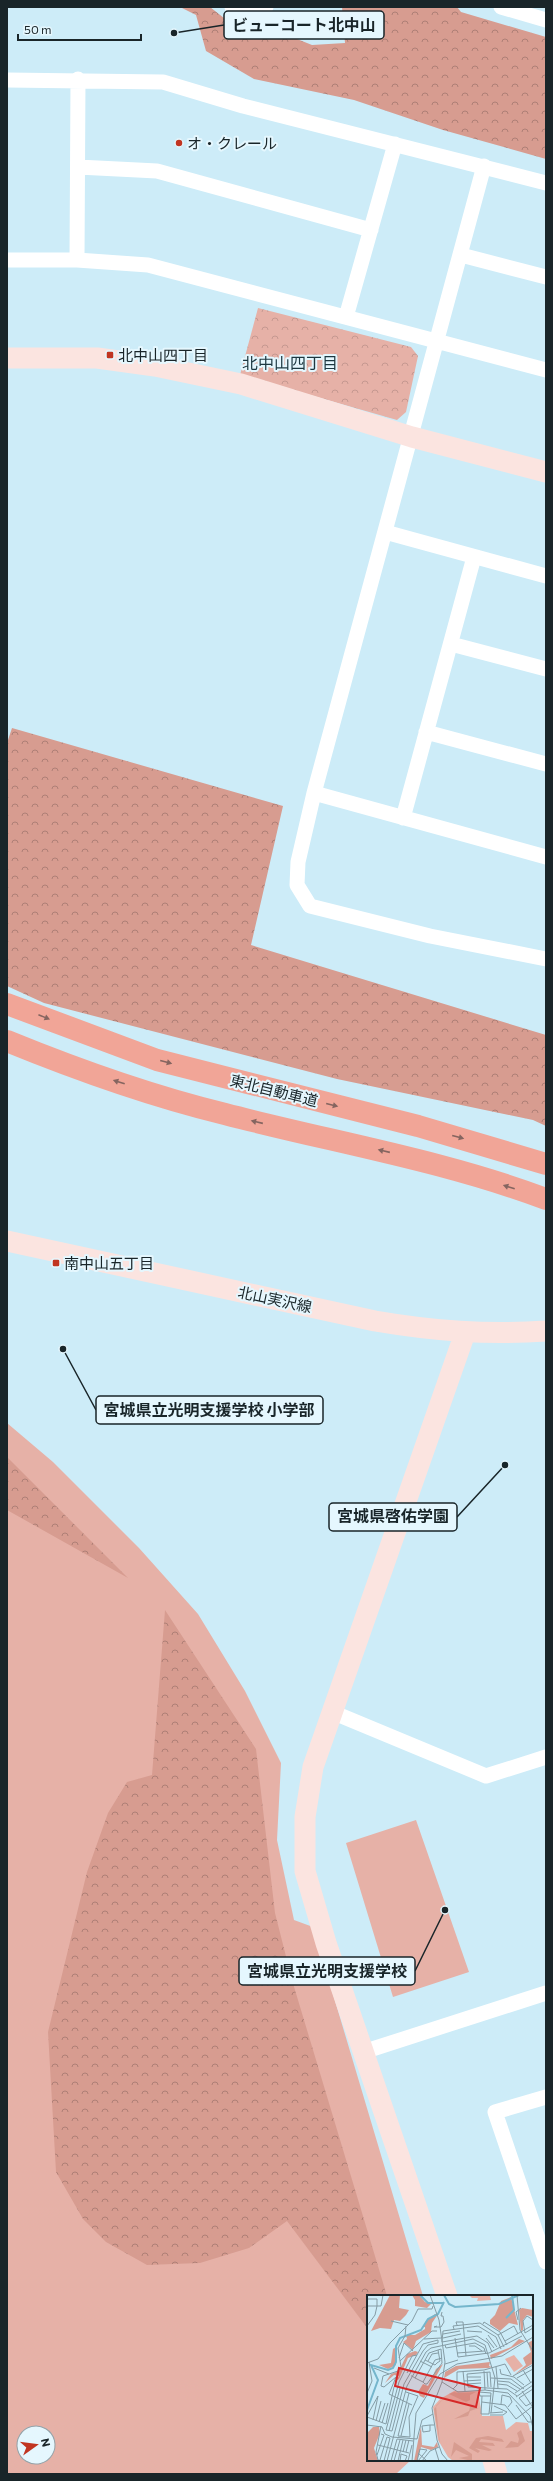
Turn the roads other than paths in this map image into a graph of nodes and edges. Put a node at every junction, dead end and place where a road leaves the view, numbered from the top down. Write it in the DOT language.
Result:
graph roads {
  1 [pos="232,7"];
  2 [pos="266,7"];
  3 [pos="501,7"];
  4 [pos="546,20"];
  5 [pos="78,79"];
  6 [pos="7,80"];
  7 [pos="395,144"];
  8 [pos="484,166"];
  9 [pos="78,167"];
  10 [pos="546,183"];
  11 [pos="371,230"];
  12 [pos="461,255"];
  13 [pos="7,260"];
  14 [pos="77,260"];
  15 [pos="546,277"];
  16 [pos="346,317"];
  17 [pos="437,342"];
  18 [pos="7,358"];
  19 [pos="546,370"];
  20 [pos="412,437"];
  21 [pos="546,472"];
  22 [pos="385,532"];
  23 [pos="474,557"];
  24 [pos="546,576"];
  25 [pos="452,644"];
  26 [pos="546,669"];
  27 [pos="426,732"];
  28 [pos="546,764"];
  29 [pos="314,793"];
  30 [pos="403,818"];
  31 [pos="546,857"];
  32 [pos="546,959"];
  33 [pos="7,1004"];
  34 [pos="7,1042"];
  35 [pos="546,1164"];
  36 [pos="546,1199"];
  37 [pos="7,1241"];
  38 [pos="546,1331"];
  39 [pos="465,1333"];
  40 [pos="332,1712"];
  41 [pos="546,1757"];
  42 [pos="546,1993"];
  43 [pos="363,2052"];
  44 [pos="546,2097"];
  45 [pos="546,2262"];
  46 [pos="447,2295"];
  47 [pos="493,2461"];
  48 [pos="497,2474"];
  1 -- 2 [label="street"];
  3 -- 4 [label="street"];
  5 -- 6 [label="street"];
  5 -- 7 [label="street"];
  5 -- 9 [label="street"];
  7 -- 8 [label="street"];
  7 -- 11 [label="street"];
  8 -- 10 [label="street"];
  8 -- 12 [label="street"];
  9 -- 11 [label="street"];
  9 -- 14 [label="street"];
  11 -- 16 [label="street"];
  12 -- 15 [label="street"];
  12 -- 17 [label="street"];
  13 -- 14 [label="street"];
  14 -- 16 [label="street"];
  16 -- 17 [label="street"];
  17 -- 19 [label="street"];
  17 -- 20 [label="street"];
  18 -- 20 [label="street"];
  20 -- 21 [label="street"];
  20 -- 22 [label="street"];
  22 -- 23 [label="street"];
  22 -- 29 [label="street"];
  23 -- 24 [label="street"];
  23 -- 25 [label="street"];
  25 -- 26 [label="street"];
  25 -- 27 [label="street"];
  27 -- 28 [label="street"];
  27 -- 30 [label="street"];
  29 -- 30 [label="street"];
  29 -- 32 [label="street"];
  30 -- 31 [label="street"];
  33 -- 35 [label="highway, 東北自動車道, one-way"];
  36 -- 34 [label="highway, one-way"];
  37 -- 39 [label="street, 北山実沢線"];
  38 -- 39 [label="street, 北山実沢線"];
  39 -- 40 [label="street"];
  40 -- 41 [label="street"];
  40 -- 43 [label="street"];
  42 -- 43 [label="street"];
  43 -- 46 [label="street"];
  44 -- 45 [label="street"];
  47 -- 48 [label="street"];
}
